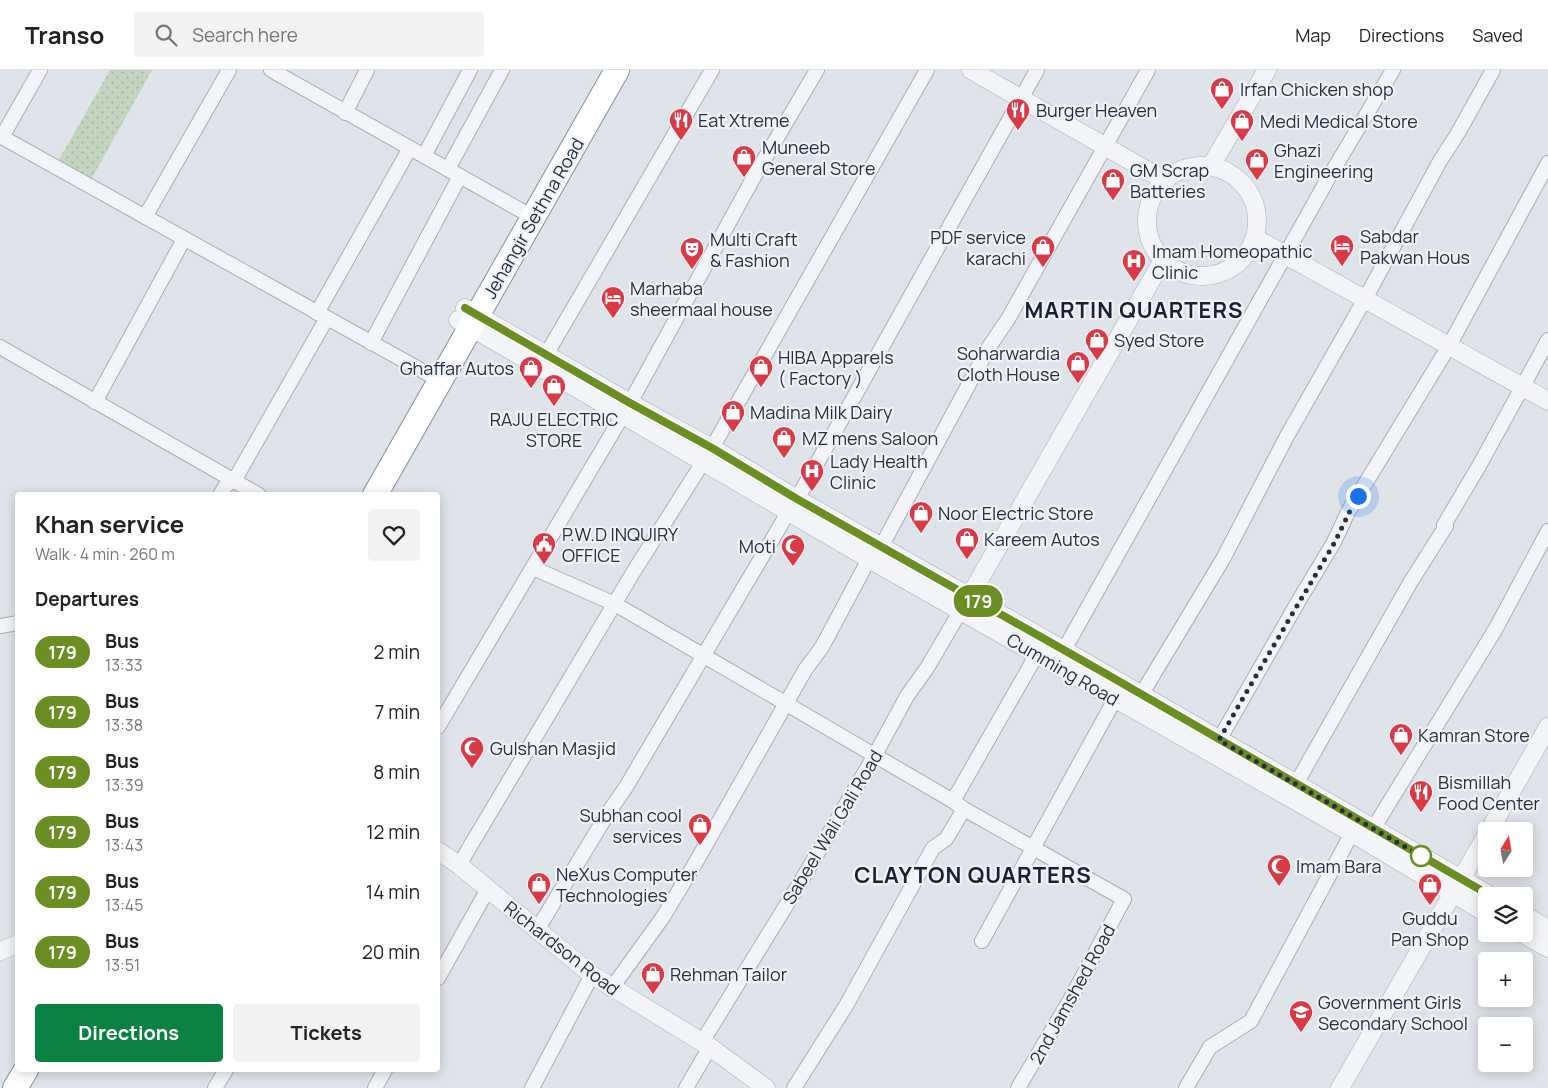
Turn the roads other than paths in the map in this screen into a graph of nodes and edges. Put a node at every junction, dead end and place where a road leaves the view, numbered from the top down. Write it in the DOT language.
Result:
graph roads {
  1 [pos="40,70"];
  2 [pos="229,70"];
  3 [pos="367,70"];
  4 [pos="470,70"];
  5 [pos="502,70"];
  6 [pos="601,70"];
  7 [pos="617,70"];
  8 [pos="712,70"];
  9 [pos="817,70"];
  10 [pos="927,70"];
  11 [pos="971,70"];
  12 [pos="1037,70"];
  13 [pos="1148,70"];
  14 [pos="1267,70"];
  15 [pos="1393,70"];
  16 [pos="1493,70"];
  17 [pos="279,72"];
  18 [pos="1021,98"];
  19 [pos="345,113"];
  20 [pos="1,136"];
  21 [pos="1106,147"];
  22 [pos="410,148"];
  23 [pos="424,156"];
  24 [pos="1548,163"];
  25 [pos="1211,166"];
  26 [pos="448,169"];
  27 [pos="460,176"];
  28 [pos="1164,180"];
  29 [pos="522,211"];
  30 [pos="146,217"];
  31 [pos="1255,238"];
  32 [pos="184,239"];
  33 [pos="1286,255"];
  34 [pos="1163,260"];
  35 [pos="1365,299"];
  36 [pos="322,315"];
  37 [pos="468,318"];
  38 [pos="1548,340"];
  39 [pos="371,343"];
  40 [pos="1449,346"];
  41 [pos="0,347"];
  42 [pos="546,355"];
  43 [pos="428,374"];
  44 [pos="1522,386"];
  45 [pos="1548,400"];
  46 [pos="95,402"];
  47 [pos="626,409"];
  48 [pos="712,448"];
  49 [pos="702,462"];
  50 [pos="234,481"];
  51 [pos="222,492"];
  52 [pos="254,492"];
  53 [pos="361,492"];
  54 [pos="376,492"];
  55 [pos="793,505"];
  56 [pos="1548,531"];
  57 [pos="875,553"];
  58 [pos="533,568"];
  59 [pos="965,603"];
  60 [pos="615,604"];
  61 [pos="15,624"];
  62 [pos="0,626"];
  63 [pos="1064,650"];
  64 [pos="1037,654"];
  65 [pos="703,656"];
  66 [pos="1141,695"];
  67 [pos="1115,699"];
  68 [pos="786,704"];
  69 [pos="440,724"];
  70 [pos="1548,727"];
  71 [pos="1219,740"];
  72 [pos="875,755"];
  73 [pos="1296,784"];
  74 [pos="958,805"];
  75 [pos="1494,822"];
  76 [pos="1373,828"];
  77 [pos="1352,833"];
  78 [pos="1033,848"];
  79 [pos="1478,850"];
  80 [pos="440,852"];
  81 [pos="459,865"];
  82 [pos="1457,887"];
  83 [pos="488,889"];
  84 [pos="1478,893"];
  85 [pos="1478,906"];
  86 [pos="1533,920"];
  87 [pos="1548,929"];
  88 [pos="537,930"];
  89 [pos="1533,940"];
  90 [pos="982,941"];
  91 [pos="15,945"];
  92 [pos="1548,948"];
  93 [pos="0,951"];
  94 [pos="440,974"];
  95 [pos="592,975"];
  96 [pos="611,989"];
  97 [pos="706,1045"];
  98 [pos="25,1072"];
  99 [pos="39,1072"];
  100 [pos="225,1072"];
  101 [pos="384,1072"];
  102 [pos="15,1088"];
  103 [pos="30,1088"];
  104 [pos="215,1088"];
  105 [pos="375,1088"];
  106 [pos="532,1088"];
  107 [pos="686,1088"];
  108 [pos="766,1088"];
  109 [pos="794,1088"];
  110 [pos="1018,1088"];
  111 [pos="1186,1088"];
  112 [pos="1340,1088"];
  1 -- 20 [label="street"];
  2 -- 30 [label="street"];
  3 -- 19 [label="street"];
  4 -- 23 [label="street"];
  5 -- 26 [label="street"];
  6 -- 29 [label="highway, Jehangir Sethna Road"];
  7 -- 37 [label="highway, Jehangir Sethna Road"];
  8 -- 42 [label="street"];
  9 -- 47 [label="street"];
  10 -- 48 [label="street"];
  11 -- 18 [label="street"];
  12 -- 18 [label="street"];
  13 -- 21 [label="street"];
  14 -- 25 [label="street"];
  15 -- 33 [label="street"];
  16 -- 35 [label="street"];
  17 -- 19 [label="street"];
  18 -- 21 [label="street"];
  18 -- 55 [label="street"];
  19 -- 22 [label="street"];
  20 -- 30 [label="street"];
  21 -- 28 [label="street"];
  21 -- 57 [label="street"];
  22 -- 23 [label="street"];
  22 -- 36 [label="street"];
  23 -- 26 [label="street"];
  24 -- 40 [label="street"];
  25 -- 28 [label="street"];
  25 -- 31 [label="street"];
  26 -- 27 [label="street"];
  27 -- 29 [label="street"];
  27 -- 39 [label="street"];
  28 -- 34 [label="street"];
  29 -- 37 [label="highway, Jehangir Sethna Road"];
  30 -- 32 [label="street"];
  31 -- 33 [label="street"];
  31 -- 34 [label="street"];
  32 -- 36 [label="street"];
  32 -- 46 [label="street"];
  33 -- 35 [label="street"];
  33 -- 63 [label="street"];
  34 -- 59 [label="street"];
  35 -- 40 [label="street"];
  35 -- 66 [label="street"];
  36 -- 39 [label="street"];
  36 -- 50 [label="street"];
  37 -- 42 [label="street, Cumming Road"];
  37 -- 43 [label="highway, Jehangir Sethna Road"];
  37 -- 47 [label="street, Cumming Road"];
  37 -- 54 [label="highway, Jehangir Sethna Road"];
  38 -- 44 [label="street"];
  39 -- 43 [label="street"];
  40 -- 44 [label="street"];
  40 -- 71 [label="street"];
  41 -- 46 [label="street"];
  42 -- 47 [label="street, Cumming Road"];
  43 -- 53 [label="highway, Jehangir Sethna Road"];
  44 -- 45 [label="street"];
  44 -- 73 [label="street"];
  46 -- 50 [label="street"];
  47 -- 48 [label="street, Cumming Road"];
  47 -- 49 [label="street, Cumming Road"];
  47 -- 58 [label="street"];
  48 -- 49 [label="street"];
  48 -- 55 [label="street, Cumming Road"];
  49 -- 55 [label="street, Cumming Road"];
  49 -- 60 [label="street"];
  50 -- 51 [label="street"];
  50 -- 52 [label="street"];
  55 -- 57 [label="street, Cumming Road"];
  55 -- 65 [label="street"];
  56 -- 76 [label="street"];
  57 -- 59 [label="street, Cumming Road"];
  57 -- 68 [label="street"];
  58 -- 60 [label="street"];
  58 -- 69 [label="street"];
  59 -- 63 [label="street, Cumming Road"];
  59 -- 64 [label="street, Cumming Road"];
  59 -- 72 [label="street, Sabeel Wali Gali Road"];
  60 -- 65 [label="street"];
  60 -- 81 [label="street"];
  61 -- 62 [label="street"];
  63 -- 66 [label="street, Cumming Road"];
  64 -- 67 [label="street, Cumming Road"];
  64 -- 74 [label="street"];
  65 -- 68 [label="street"];
  65 -- 88 [label="street"];
  66 -- 71 [label="street, Cumming Road"];
  67 -- 77 [label="street, Cumming Road"];
  67 -- 78 [label="street"];
  68 -- 72 [label="street"];
  68 -- 96 [label="street"];
  70 -- 75 [label="street"];
  71 -- 73 [label="street, Cumming Road"];
  72 -- 74 [label="street"];
  72 -- 97 [label="street, Sabeel Wali Gali Road"];
  73 -- 76 [label="street, Cumming Road"];
  74 -- 78 [label="street"];
  74 -- 109 [label="street"];
  76 -- 82 [label="street, Cumming Road"];
  77 -- 82 [label="street, Cumming Road"];
  77 -- 111 [label="street"];
  78 -- 90 [label="street"];
  78 -- 110 [label="street, 2nd Jamshed Road"];
  79 -- 82 [label="street"];
  80 -- 81 [label="street, Richardson Road"];
  81 -- 83 [label="street, Richardson Road"];
  82 -- 84 [label="street, Cumming Road"];
  82 -- 85 [label="street, Cumming Road"];
  82 -- 112 [label="street"];
  83 -- 88 [label="street, Richardson Road"];
  83 -- 94 [label="street"];
  86 -- 87 [label="street"];
  88 -- 95 [label="street, Richardson Road"];
  89 -- 92 [label="street"];
  91 -- 93 [label="street"];
  95 -- 96 [label="street, Richardson Road"];
  95 -- 106 [label="street"];
  96 -- 97 [label="street, Richardson Road"];
  97 -- 107 [label="street, Sabeel Wali Gali Road"];
  97 -- 108 [label="street, Richardson Road"];
  98 -- 102 [label="highway"];
  99 -- 103 [label="highway"];
  100 -- 104 [label="street"];
  101 -- 105 [label="street"];
}
